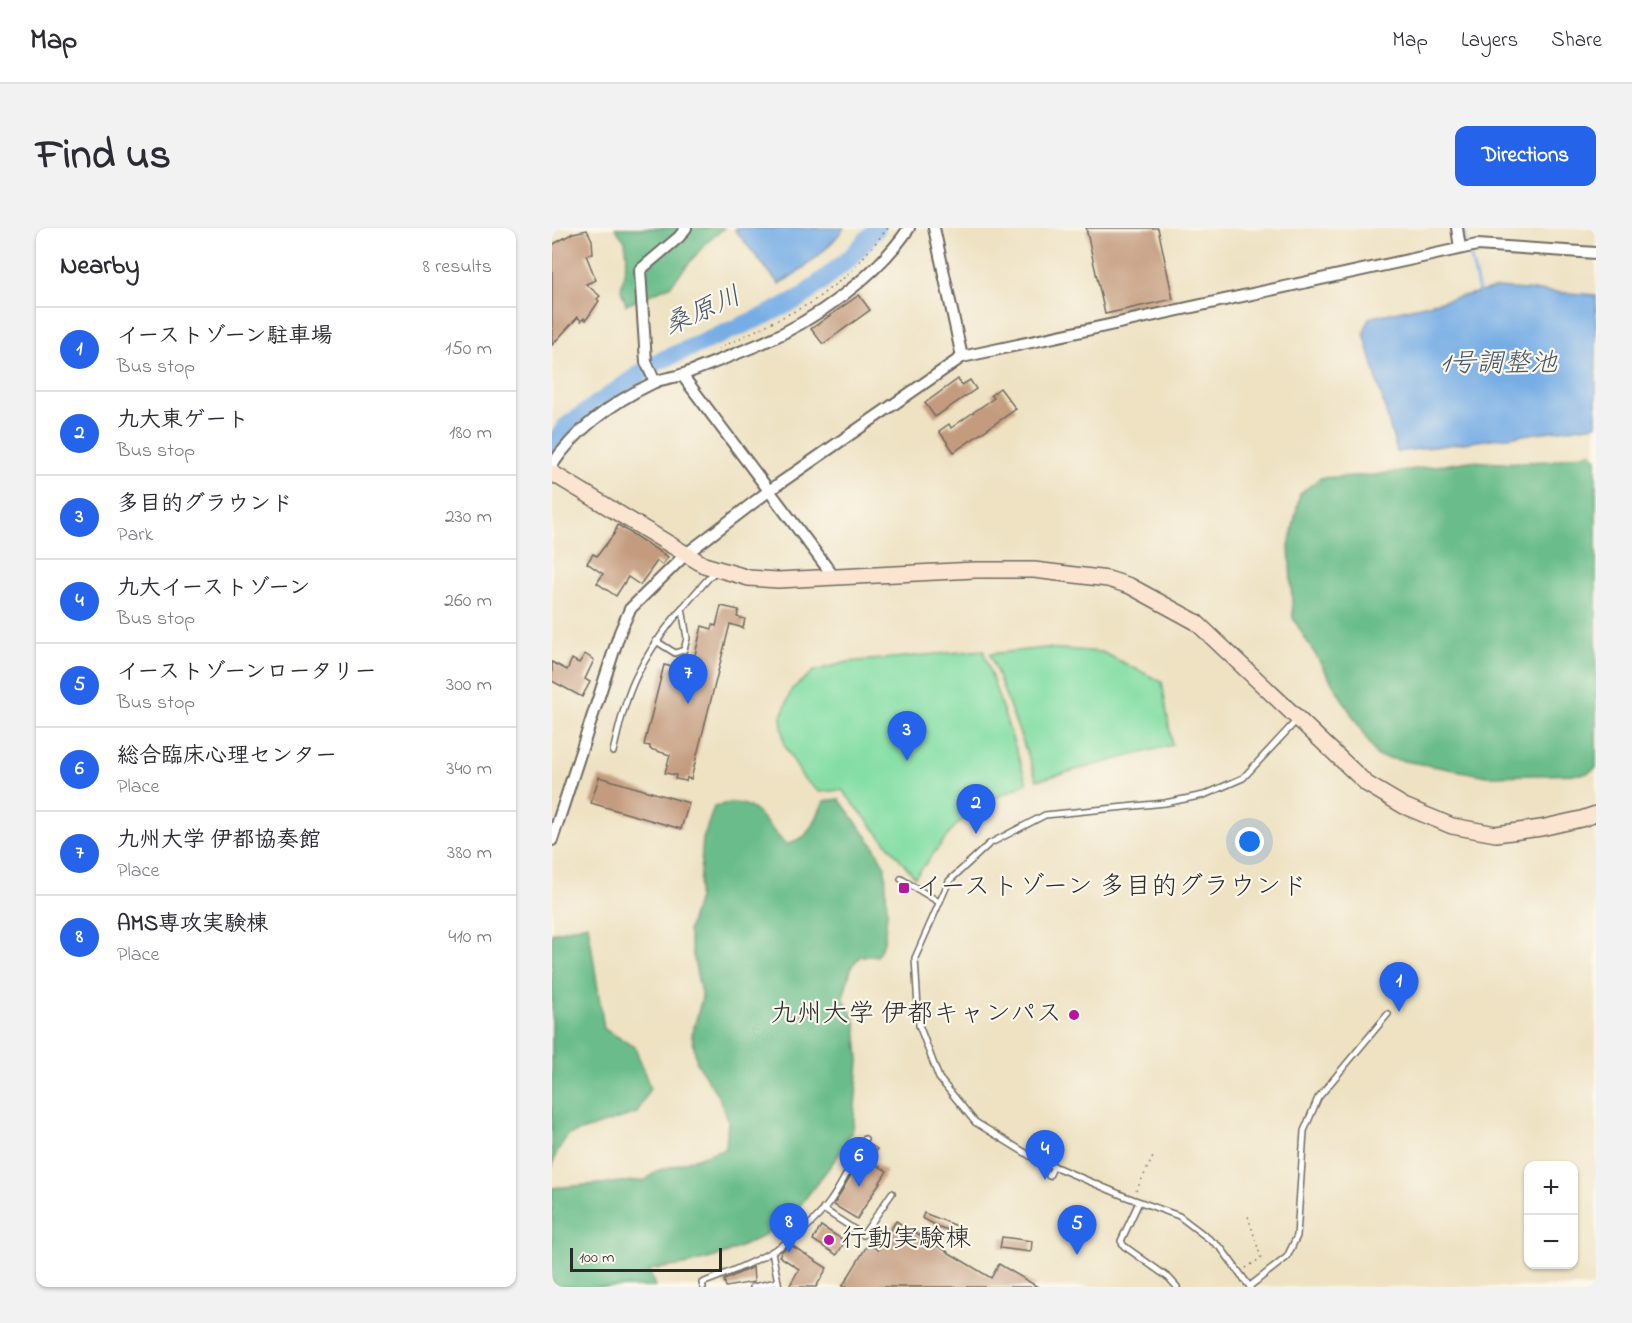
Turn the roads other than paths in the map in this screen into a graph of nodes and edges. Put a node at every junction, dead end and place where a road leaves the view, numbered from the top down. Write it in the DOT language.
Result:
graph roads {
  1 [pos="686,228"];
  2 [pos="909,228"];
  3 [pos="934,228"];
  4 [pos="1457,228"];
  5 [pos="1461,248"];
  6 [pos="1596,254"];
  7 [pos="962,357"];
  8 [pos="682,375"];
  9 [pos="655,382"];
  10 [pos="552,465"];
  11 [pos="552,473"];
  12 [pos="770,490"];
  13 [pos="686,554"];
  14 [pos="717,569"];
  15 [pos="834,577"];
  16 [pos="682,608"];
  17 [pos="656,641"];
  18 [pos="1298,719"];
  19 [pos="613,752"];
  20 [pos="1596,814"];
  21 [pos="552,840"];
  22 [pos="901,879"];
  23 [pos="939,902"];
  24 [pos="1388,1014"];
  25 [pos="865,1139"];
  26 [pos="1054,1166"];
  27 [pos="1049,1176"];
  28 [pos="892,1193"];
  29 [pos="1139,1202"];
  30 [pos="823,1209"];
  31 [pos="772,1252"];
  32 [pos="778,1285"];
  33 [pos="703,1287"];
  34 [pos="753,1287"];
  35 [pos="1177,1287"];
  36 [pos="1250,1287"];
  1 -- 9 [label="street"];
  2 -- 8 [label="street"];
  3 -- 7 [label="street"];
  4 -- 5 [label="street"];
  5 -- 6 [label="street"];
  5 -- 7 [label="street"];
  7 -- 12 [label="street"];
  8 -- 9 [label="street"];
  8 -- 12 [label="street"];
  9 -- 10 [label="street"];
  11 -- 13 [label="street"];
  12 -- 13 [label="street"];
  12 -- 15 [label="street"];
  13 -- 14 [label="street"];
  13 -- 21 [label="street"];
  14 -- 15 [label="street"];
  14 -- 16 [label="lane"];
  15 -- 18 [label="street"];
  16 -- 17 [label="lane"];
  16 -- 17 [label="lane"];
  17 -- 19 [label="lane"];
  18 -- 20 [label="street"];
  18 -- 23 [label="lane"];
  22 -- 23 [label="lane"];
  23 -- 26 [label="lane"];
  24 -- 36 [label="lane"];
  25 -- 30 [label="lane"];
  26 -- 27 [label="lane"];
  26 -- 29 [label="lane"];
  28 -- 30 [label="lane"];
  29 -- 35 [label="lane"];
  29 -- 36 [label="lane"];
  30 -- 31 [label="lane"];
  31 -- 32 [label="lane"];
  31 -- 33 [label="lane"];
  32 -- 34 [label="lane"];
}
